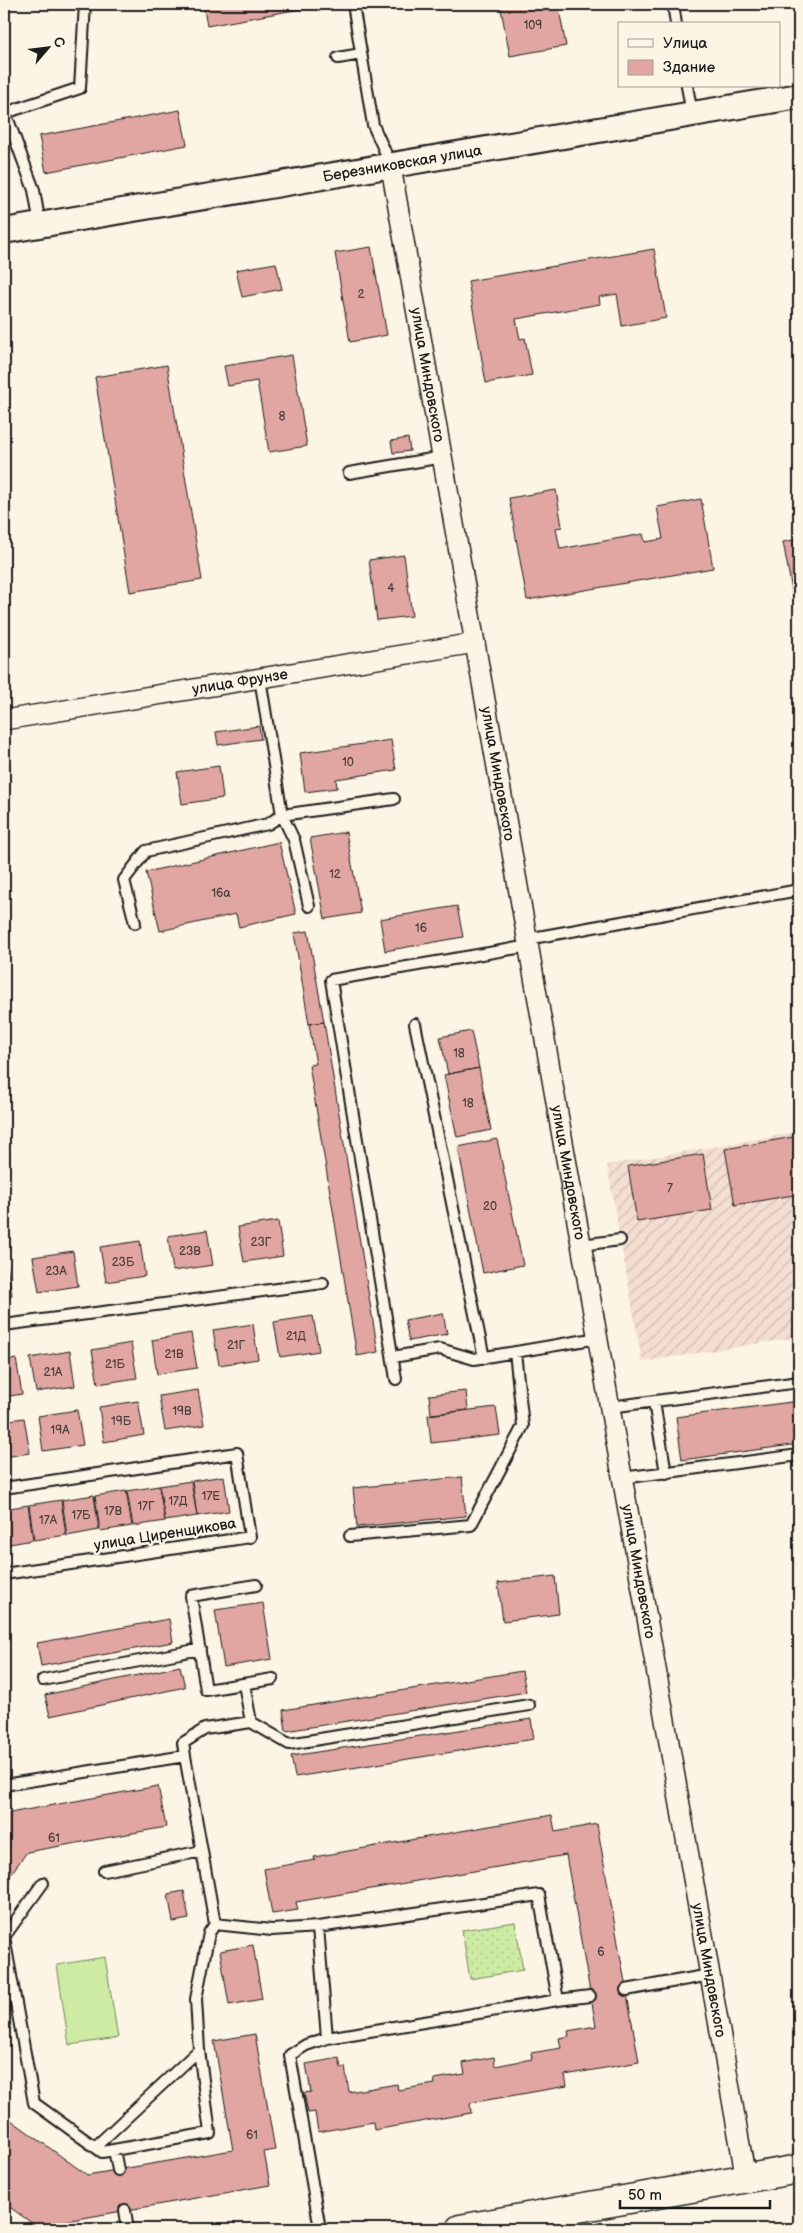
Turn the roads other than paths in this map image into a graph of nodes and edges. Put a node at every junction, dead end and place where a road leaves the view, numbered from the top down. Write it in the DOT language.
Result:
graph roads {
  1 [pos="85,4"];
  2 [pos="352,4"];
  3 [pos="673,4"];
  4 [pos="676,22"];
  5 [pos="361,54"];
  6 [pos="338,58"];
  7 [pos="687,88"];
  8 [pos="799,96"];
  9 [pos="4,111"];
  10 [pos="692,114"];
  11 [pos="391,166"];
  12 [pos="40,225"];
  13 [pos="4,231"];
  14 [pos="443,457"];
  15 [pos="349,473"];
  16 [pos="475,643"];
  17 [pos="260,678"];
  18 [pos="4,720"];
  19 [pos="394,799"];
  20 [pos="282,816"];
  21 [pos="799,890"];
  22 [pos="309,906"];
  23 [pos="135,923"];
  24 [pos="528,943"];
  25 [pos="416,1024"];
  26 [pos="620,1240"];
  27 [pos="581,1245"];
  28 [pos="323,1283"];
  29 [pos="4,1325"];
  30 [pos="598,1338"];
  31 [pos="515,1352"];
  32 [pos="393,1357"];
  33 [pos="484,1358"];
  34 [pos="396,1379"];
  35 [pos="799,1382"];
  36 [pos="654,1402"];
  37 [pos="610,1407"];
  38 [pos="799,1455"];
  39 [pos="666,1472"];
  40 [pos="622,1478"];
  41 [pos="4,1488"];
  42 [pos="350,1536"];
  43 [pos="4,1574"];
  44 [pos="256,1586"];
  45 [pos="200,1649"];
  46 [pos="273,1679"];
  47 [pos="43,1680"];
  48 [pos="244,1684"];
  49 [pos="528,1705"];
  50 [pos="250,1722"];
  51 [pos="186,1756"];
  52 [pos="4,1785"];
  53 [pos="202,1852"];
  54 [pos="104,1871"];
  55 [pos="43,1883"];
  56 [pos="215,1924"];
  57 [pos="318,1928"];
  58 [pos="6,1962"];
  59 [pos="710,1975"];
  60 [pos="626,1990"];
  61 [pos="590,1996"];
  62 [pos="558,2000"];
  63 [pos="328,2038"];
  64 [pos="199,2050"];
  65 [pos="95,2147"];
  66 [pos="114,2150"];
  67 [pos="799,2169"];
  68 [pos="118,2170"];
  69 [pos="746,2179"];
  70 [pos="125,2210"];
  71 [pos="521,2224"];
  72 [pos="128,2229"];
  73 [pos="320,2229"];
  74 [pos="460,2229"];
  1 -- 9 [label="lane"];
  2 -- 5 [label="lane"];
  3 -- 4 [label="lane"];
  5 -- 6 [label="lane"];
  5 -- 11 [label="lane"];
  7 -- 10 [label="lane"];
  8 -- 10 [label="street, Березниковская улица"];
  9 -- 12 [label="lane"];
  10 -- 11 [label="street, Березниковская улица"];
  11 -- 12 [label="street, Березниковская улица"];
  11 -- 14 [label="street, улица Миндовского"];
  12 -- 13 [label="street, Березниковская улица"];
  14 -- 15 [label="lane"];
  14 -- 16 [label="street, улица Миндовского"];
  16 -- 17 [label="street, улица Фрунзе"];
  16 -- 24 [label="street, улица Миндовского"];
  17 -- 18 [label="street, улица Фрунзе"];
  17 -- 20 [label="lane"];
  19 -- 20 [label="lane"];
  20 -- 22 [label="lane"];
  20 -- 23 [label="lane"];
  21 -- 24 [label="lane"];
  24 -- 27 [label="street, улица Миндовского"];
  24 -- 32 [label="lane"];
  25 -- 33 [label="lane"];
  26 -- 27 [label="lane"];
  27 -- 30 [label="street, улица Миндовского"];
  28 -- 29 [label="lane"];
  30 -- 31 [label="lane"];
  30 -- 37 [label="street, улица Миндовского"];
  31 -- 33 [label="lane"];
  31 -- 42 [label="lane"];
  32 -- 33 [label="lane"];
  32 -- 34 [label="lane"];
  35 -- 36 [label="lane"];
  36 -- 37 [label="lane"];
  36 -- 39 [label="lane"];
  37 -- 40 [label="street, улица Миндовского"];
  38 -- 39 [label="lane"];
  39 -- 40 [label="lane"];
  40 -- 59 [label="street, улица Миндовского"];
  41 -- 43 [label="lane, улица Циренщикова"];
  44 -- 45 [label="lane"];
  45 -- 47 [label="lane"];
  45 -- 48 [label="lane"];
  46 -- 48 [label="lane"];
  48 -- 50 [label="lane"];
  49 -- 50 [label="lane"];
  50 -- 51 [label="lane"];
  51 -- 52 [label="lane"];
  51 -- 53 [label="lane"];
  53 -- 54 [label="lane"];
  53 -- 56 [label="lane"];
  55 -- 58 [label="lane"];
  56 -- 57 [label="lane"];
  56 -- 64 [label="lane"];
  57 -- 62 [label="lane"];
  57 -- 63 [label="lane"];
  58 -- 65 [label="lane"];
  59 -- 60 [label="lane"];
  59 -- 69 [label="street, улица Миндовского"];
  61 -- 62 [label="lane"];
  62 -- 63 [label="lane"];
  63 -- 73 [label="lane"];
  64 -- 65 [label="lane"];
  64 -- 66 [label="lane"];
  65 -- 66 [label="lane"];
  66 -- 68 [label="lane"];
  67 -- 69 [label="main road"];
  69 -- 71 [label="main road"];
  70 -- 72 [label="lane"];
  71 -- 74 [label="main road"];
}
